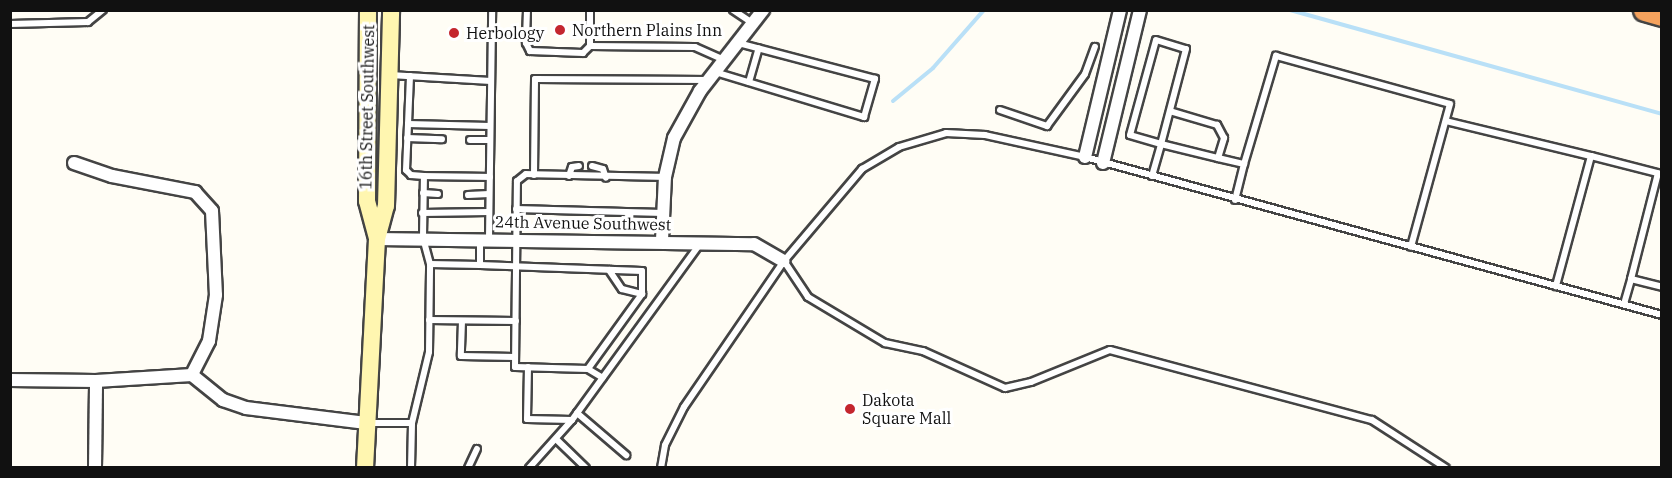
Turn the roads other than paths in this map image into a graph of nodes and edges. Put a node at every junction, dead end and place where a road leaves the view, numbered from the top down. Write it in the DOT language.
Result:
graph roads {
  1 [pos="104,10"];
  2 [pos="368,10"];
  3 [pos="391,10"];
  4 [pos="492,10"];
  5 [pos="527,10"];
  6 [pos="590,10"];
  7 [pos="734,10"];
  8 [pos="763,10"];
  9 [pos="1120,10"];
  10 [pos="1140,10"];
  11 [pos="1645,10"];
  12 [pos="1662,15"];
  13 [pos="10,24"];
  14 [pos="753,24"];
  15 [pos="738,43"];
  16 [pos="590,46"];
  17 [pos="1095,47"];
  18 [pos="759,48"];
  19 [pos="724,60"];
  20 [pos="390,75"];
  21 [pos="410,76"];
  22 [pos="712,76"];
  23 [pos="491,81"];
  24 [pos="749,82"];
  25 [pos="1000,110"];
  26 [pos="1170,111"];
  27 [pos="1446,122"];
  28 [pos="408,124"];
  29 [pos="490,126"];
  30 [pos="407,138"];
  31 [pos="442,139"];
  32 [pos="470,140"];
  33 [pos="490,140"];
  34 [pos="1161,144"];
  35 [pos="1591,156"];
  36 [pos="1085,158"];
  37 [pos="1218,158"];
  38 [pos="74,163"];
  39 [pos="1103,163"];
  40 [pos="1244,164"];
  41 [pos="579,166"];
  42 [pos="592,166"];
  43 [pos="1660,173"];
  44 [pos="534,174"];
  45 [pos="424,176"];
  46 [pos="568,176"];
  47 [pos="1152,176"];
  48 [pos="490,177"];
  49 [pos="665,177"];
  50 [pos="606,178"];
  51 [pos="423,193"];
  52 [pos="438,194"];
  53 [pos="489,194"];
  54 [pos="468,195"];
  55 [pos="1235,200"];
  56 [pos="516,209"];
  57 [pos="489,212"];
  58 [pos="422,213"];
  59 [pos="663,213"];
  60 [pos="423,237"];
  61 [pos="484,238"];
  62 [pos="516,238"];
  63 [pos="377,239"];
  64 [pos="662,240"];
  65 [pos="701,242"];
  66 [pos="1411,247"];
  67 [pos="784,261"];
  68 [pos="430,264"];
  69 [pos="480,265"];
  70 [pos="516,266"];
  71 [pos="609,270"];
  72 [pos="1631,279"];
  73 [pos="1556,286"];
  74 [pos="1662,287"];
  75 [pos="642,294"];
  76 [pos="1624,304"];
  77 [pos="1662,315"];
  78 [pos="429,320"];
  79 [pos="462,321"];
  80 [pos="516,321"];
  81 [pos="516,357"];
  82 [pos="528,367"];
  83 [pos="588,369"];
  84 [pos="192,375"];
  85 [pos="603,378"];
  86 [pos="10,380"];
  87 [pos="96,381"];
  88 [pos="577,413"];
  89 [pos="572,420"];
  90 [pos="366,423"];
  91 [pos="412,423"];
  92 [pos="557,440"];
  93 [pos="477,449"];
  94 [pos="626,455"];
  95 [pos="94,468"];
  96 [pos="365,468"];
  97 [pos="411,468"];
  98 [pos="468,468"];
  99 [pos="529,468"];
  100 [pos="586,468"];
  101 [pos="662,468"];
  102 [pos="1446,468"];
  1 -- 13 [label="lane"];
  2 -- 63 [label="main road, 16th Street Southwest"];
  3 -- 20 [label="main road, 16th Street Southwest"];
  4 -- 23 [label="lane"];
  5 -- 16 [label="lane"];
  6 -- 16 [label="lane"];
  7 -- 14 [label="lane"];
  8 -- 14 [label="street"];
  9 -- 36 [label="street"];
  10 -- 39 [label="street"];
  11 -- 12 [label="highway"];
  14 -- 15 [label="street"];
  15 -- 18 [label="lane"];
  15 -- 19 [label="street"];
  16 -- 19 [label="lane"];
  17 -- 25 [label="lane"];
  18 -- 24 [label="lane"];
  18 -- 24 [label="lane"];
  19 -- 22 [label="street"];
  20 -- 21 [label="lane"];
  20 -- 63 [label="main road, 16th Street Southwest"];
  21 -- 23 [label="lane"];
  21 -- 28 [label="lane"];
  22 -- 24 [label="lane"];
  22 -- 44 [label="lane"];
  22 -- 49 [label="street"];
  23 -- 29 [label="lane"];
  26 -- 34 [label="lane"];
  26 -- 34 [label="lane"];
  26 -- 37 [label="lane"];
  27 -- 35 [label="lane"];
  27 -- 40 [label="lane"];
  27 -- 66 [label="lane"];
  28 -- 29 [label="lane"];
  28 -- 30 [label="lane"];
  29 -- 33 [label="lane"];
  30 -- 31 [label="lane"];
  30 -- 45 [label="lane"];
  32 -- 33 [label="lane"];
  33 -- 48 [label="lane"];
  34 -- 37 [label="lane"];
  34 -- 47 [label="lane"];
  35 -- 43 [label="lane"];
  35 -- 73 [label="lane"];
  36 -- 39 [label="lane"];
  36 -- 67 [label="lane"];
  37 -- 40 [label="lane"];
  38 -- 84 [label="street"];
  39 -- 47 [label="lane"];
  40 -- 55 [label="lane"];
  41 -- 46 [label="lane"];
  42 -- 50 [label="lane"];
  43 -- 72 [label="lane"];
  44 -- 46 [label="lane"];
  44 -- 56 [label="lane"];
  45 -- 48 [label="lane"];
  45 -- 51 [label="lane"];
  46 -- 50 [label="lane"];
  47 -- 55 [label="lane"];
  48 -- 53 [label="lane"];
  49 -- 50 [label="lane"];
  49 -- 59 [label="street"];
  51 -- 52 [label="lane"];
  51 -- 58 [label="lane"];
  53 -- 54 [label="lane"];
  53 -- 57 [label="lane"];
  55 -- 66 [label="lane"];
  56 -- 59 [label="lane"];
  56 -- 62 [label="lane"];
  57 -- 58 [label="lane"];
  57 -- 61 [label="lane"];
  58 -- 60 [label="lane"];
  59 -- 64 [label="street"];
  60 -- 61 [label="street, 24th Avenue Southwest"];
  60 -- 63 [label="street, 24th Avenue Southwest"];
  60 -- 68 [label="lane"];
  61 -- 62 [label="street, 24th Avenue Southwest"];
  61 -- 69 [label="lane"];
  62 -- 64 [label="street, 24th Avenue Southwest"];
  62 -- 70 [label="lane"];
  63 -- 90 [label="main road, 16th Street Southwest"];
  64 -- 65 [label="street, 24th Avenue Southwest"];
  65 -- 67 [label="street, 24th Avenue Southwest"];
  65 -- 85 [label="lane"];
  66 -- 73 [label="lane"];
  67 -- 101 [label="lane"];
  67 -- 102 [label="lane"];
  68 -- 69 [label="lane"];
  68 -- 78 [label="lane"];
  69 -- 70 [label="lane"];
  70 -- 71 [label="lane"];
  70 -- 80 [label="lane"];
  71 -- 75 [label="lane"];
  71 -- 75 [label="lane"];
  72 -- 74 [label="lane"];
  72 -- 76 [label="lane"];
  73 -- 76 [label="lane"];
  75 -- 83 [label="lane"];
  76 -- 77 [label="lane"];
  78 -- 79 [label="lane"];
  78 -- 91 [label="lane"];
  79 -- 80 [label="lane"];
  79 -- 81 [label="lane"];
  80 -- 81 [label="lane"];
  81 -- 82 [label="lane"];
  82 -- 83 [label="lane"];
  82 -- 89 [label="lane"];
  83 -- 85 [label="lane"];
  84 -- 87 [label="street"];
  84 -- 90 [label="street"];
  85 -- 88 [label="lane"];
  86 -- 87 [label="street"];
  87 -- 95 [label="street"];
  88 -- 89 [label="lane"];
  88 -- 94 [label="lane"];
  89 -- 92 [label="lane"];
  90 -- 91 [label="lane"];
  90 -- 96 [label="main road, 16th Street Southwest"];
  91 -- 97 [label="lane"];
  92 -- 99 [label="lane"];
  92 -- 100 [label="lane"];
  93 -- 98 [label="lane"];
}
